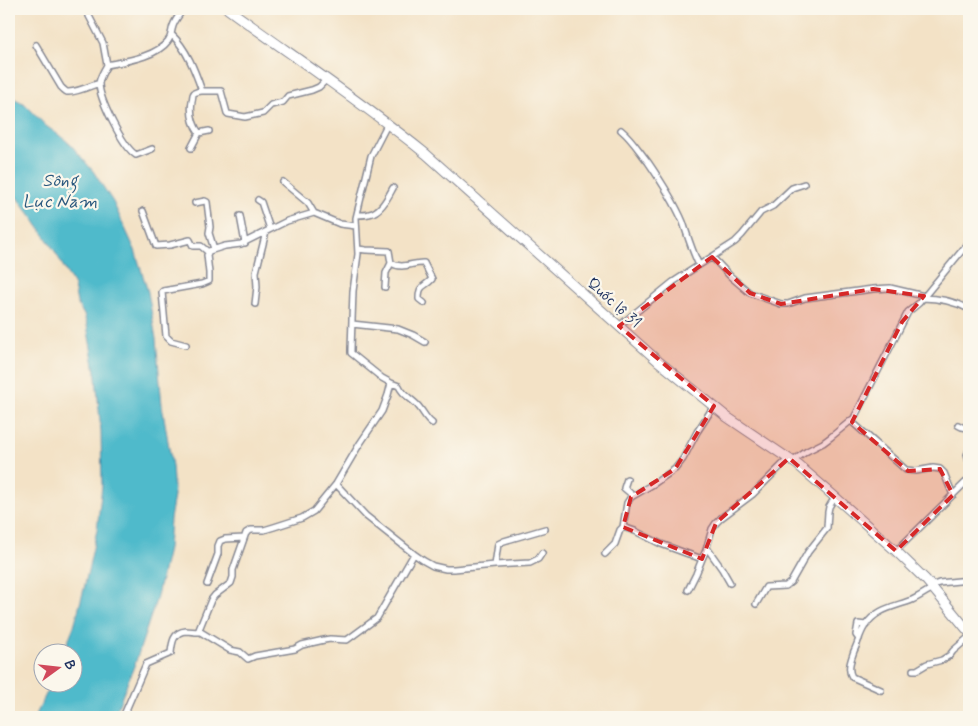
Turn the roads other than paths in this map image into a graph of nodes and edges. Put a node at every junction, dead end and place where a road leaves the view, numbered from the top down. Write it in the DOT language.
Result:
graph roads {
  1 [pos="88,9"];
  2 [pos="183,9"];
  3 [pos="228,9"];
  4 [pos="171,34"];
  5 [pos="36,45"];
  6 [pos="107,65"];
  7 [pos="327,79"];
  8 [pos="99,83"];
  9 [pos="202,91"];
  10 [pos="388,123"];
  11 [pos="621,130"];
  12 [pos="209,131"];
  13 [pos="198,133"];
  14 [pos="191,148"];
  15 [pos="152,149"];
  16 [pos="283,182"];
  17 [pos="804,184"];
  18 [pos="393,188"];
  19 [pos="258,200"];
  20 [pos="194,203"];
  21 [pos="143,211"];
  22 [pos="314,213"];
  23 [pos="357,215"];
  24 [pos="240,216"];
  25 [pos="356,226"];
  26 [pos="268,230"];
  27 [pos="969,242"];
  28 [pos="245,243"];
  29 [pos="358,248"];
  30 [pos="214,249"];
  31 [pos="208,252"];
  32 [pos="712,257"];
  33 [pos="391,263"];
  34 [pos="699,265"];
  35 [pos="385,287"];
  36 [pos="923,297"];
  37 [pos="424,303"];
  38 [pos="255,304"];
  39 [pos="969,309"];
  40 [pos="352,324"];
  41 [pos="619,326"];
  42 [pos="425,342"];
  43 [pos="186,345"];
  44 [pos="391,383"];
  45 [pos="714,406"];
  46 [pos="851,421"];
  47 [pos="432,423"];
  48 [pos="958,425"];
  49 [pos="969,426"];
  50 [pos="969,450"];
  51 [pos="791,460"];
  52 [pos="969,462"];
  53 [pos="627,479"];
  54 [pos="969,479"];
  55 [pos="336,484"];
  56 [pos="953,495"];
  57 [pos="631,497"];
  58 [pos="835,497"];
  59 [pos="623,527"];
  60 [pos="545,529"];
  61 [pos="244,538"];
  62 [pos="707,548"];
  63 [pos="896,551"];
  64 [pos="542,552"];
  65 [pos="414,554"];
  66 [pos="605,554"];
  67 [pos="702,559"];
  68 [pos="495,565"];
  69 [pos="969,580"];
  70 [pos="730,583"];
  71 [pos="207,584"];
  72 [pos="932,587"];
  73 [pos="688,590"];
  74 [pos="756,604"];
  75 [pos="199,631"];
  76 [pos="969,632"];
  77 [pos="969,637"];
  78 [pos="913,670"];
  79 [pos="881,690"];
  80 [pos="123,717"];
  1 -- 6 [label="street"];
  2 -- 4 [label="street"];
  3 -- 7 [label="highway, Quốc lộ 31"];
  4 -- 6 [label="street"];
  4 -- 9 [label="street"];
  5 -- 8 [label="street"];
  6 -- 8 [label="street"];
  7 -- 9 [label="street"];
  7 -- 10 [label="highway, Quốc lộ 31"];
  8 -- 15 [label="street"];
  9 -- 13 [label="street"];
  10 -- 23 [label="street"];
  10 -- 41 [label="highway, Quốc lộ 31"];
  11 -- 34 [label="street"];
  12 -- 13 [label="street"];
  13 -- 14 [label="street"];
  16 -- 22 [label="street"];
  17 -- 32 [label="street"];
  18 -- 23 [label="street"];
  19 -- 26 [label="street"];
  20 -- 30 [label="street"];
  21 -- 31 [label="street"];
  22 -- 25 [label="street"];
  22 -- 26 [label="street"];
  23 -- 25 [label="street"];
  24 -- 28 [label="street"];
  25 -- 29 [label="street"];
  26 -- 28 [label="street"];
  26 -- 38 [label="street"];
  27 -- 36 [label="street"];
  28 -- 30 [label="street"];
  29 -- 33 [label="street"];
  29 -- 40 [label="street"];
  30 -- 31 [label="street"];
  31 -- 43 [label="street"];
  32 -- 34 [label="street"];
  32 -- 36 [label="street"];
  33 -- 35 [label="street"];
  33 -- 37 [label="street"];
  34 -- 41 [label="street"];
  36 -- 39 [label="street"];
  36 -- 46 [label="street"];
  40 -- 42 [label="street"];
  40 -- 44 [label="street"];
  41 -- 45 [label="highway, Quốc lộ 31"];
  44 -- 47 [label="street"];
  44 -- 55 [label="street"];
  45 -- 51 [label="highway, Quốc lộ 31"];
  45 -- 57 [label="street"];
  46 -- 51 [label="street"];
  46 -- 56 [label="street"];
  48 -- 49 [label="street"];
  50 -- 52 [label="street"];
  51 -- 58 [label="highway, Quốc lộ 31"];
  51 -- 62 [label="street"];
  53 -- 57 [label="street"];
  54 -- 56 [label="street"];
  55 -- 61 [label="street"];
  55 -- 65 [label="street"];
  56 -- 63 [label="street"];
  57 -- 59 [label="street"];
  58 -- 63 [label="highway, Quốc lộ 31"];
  58 -- 74 [label="street"];
  59 -- 66 [label="street"];
  59 -- 67 [label="street"];
  60 -- 68 [label="street"];
  61 -- 71 [label="street"];
  61 -- 75 [label="street"];
  62 -- 67 [label="street"];
  62 -- 70 [label="street"];
  63 -- 72 [label="highway, Quốc lộ 31"];
  64 -- 68 [label="street"];
  65 -- 68 [label="street"];
  65 -- 75 [label="street"];
  67 -- 73 [label="street"];
  69 -- 72 [label="street"];
  72 -- 76 [label="highway, Quốc lộ 31"];
  72 -- 79 [label="street"];
  75 -- 80 [label="street"];
  77 -- 78 [label="street"];
}
